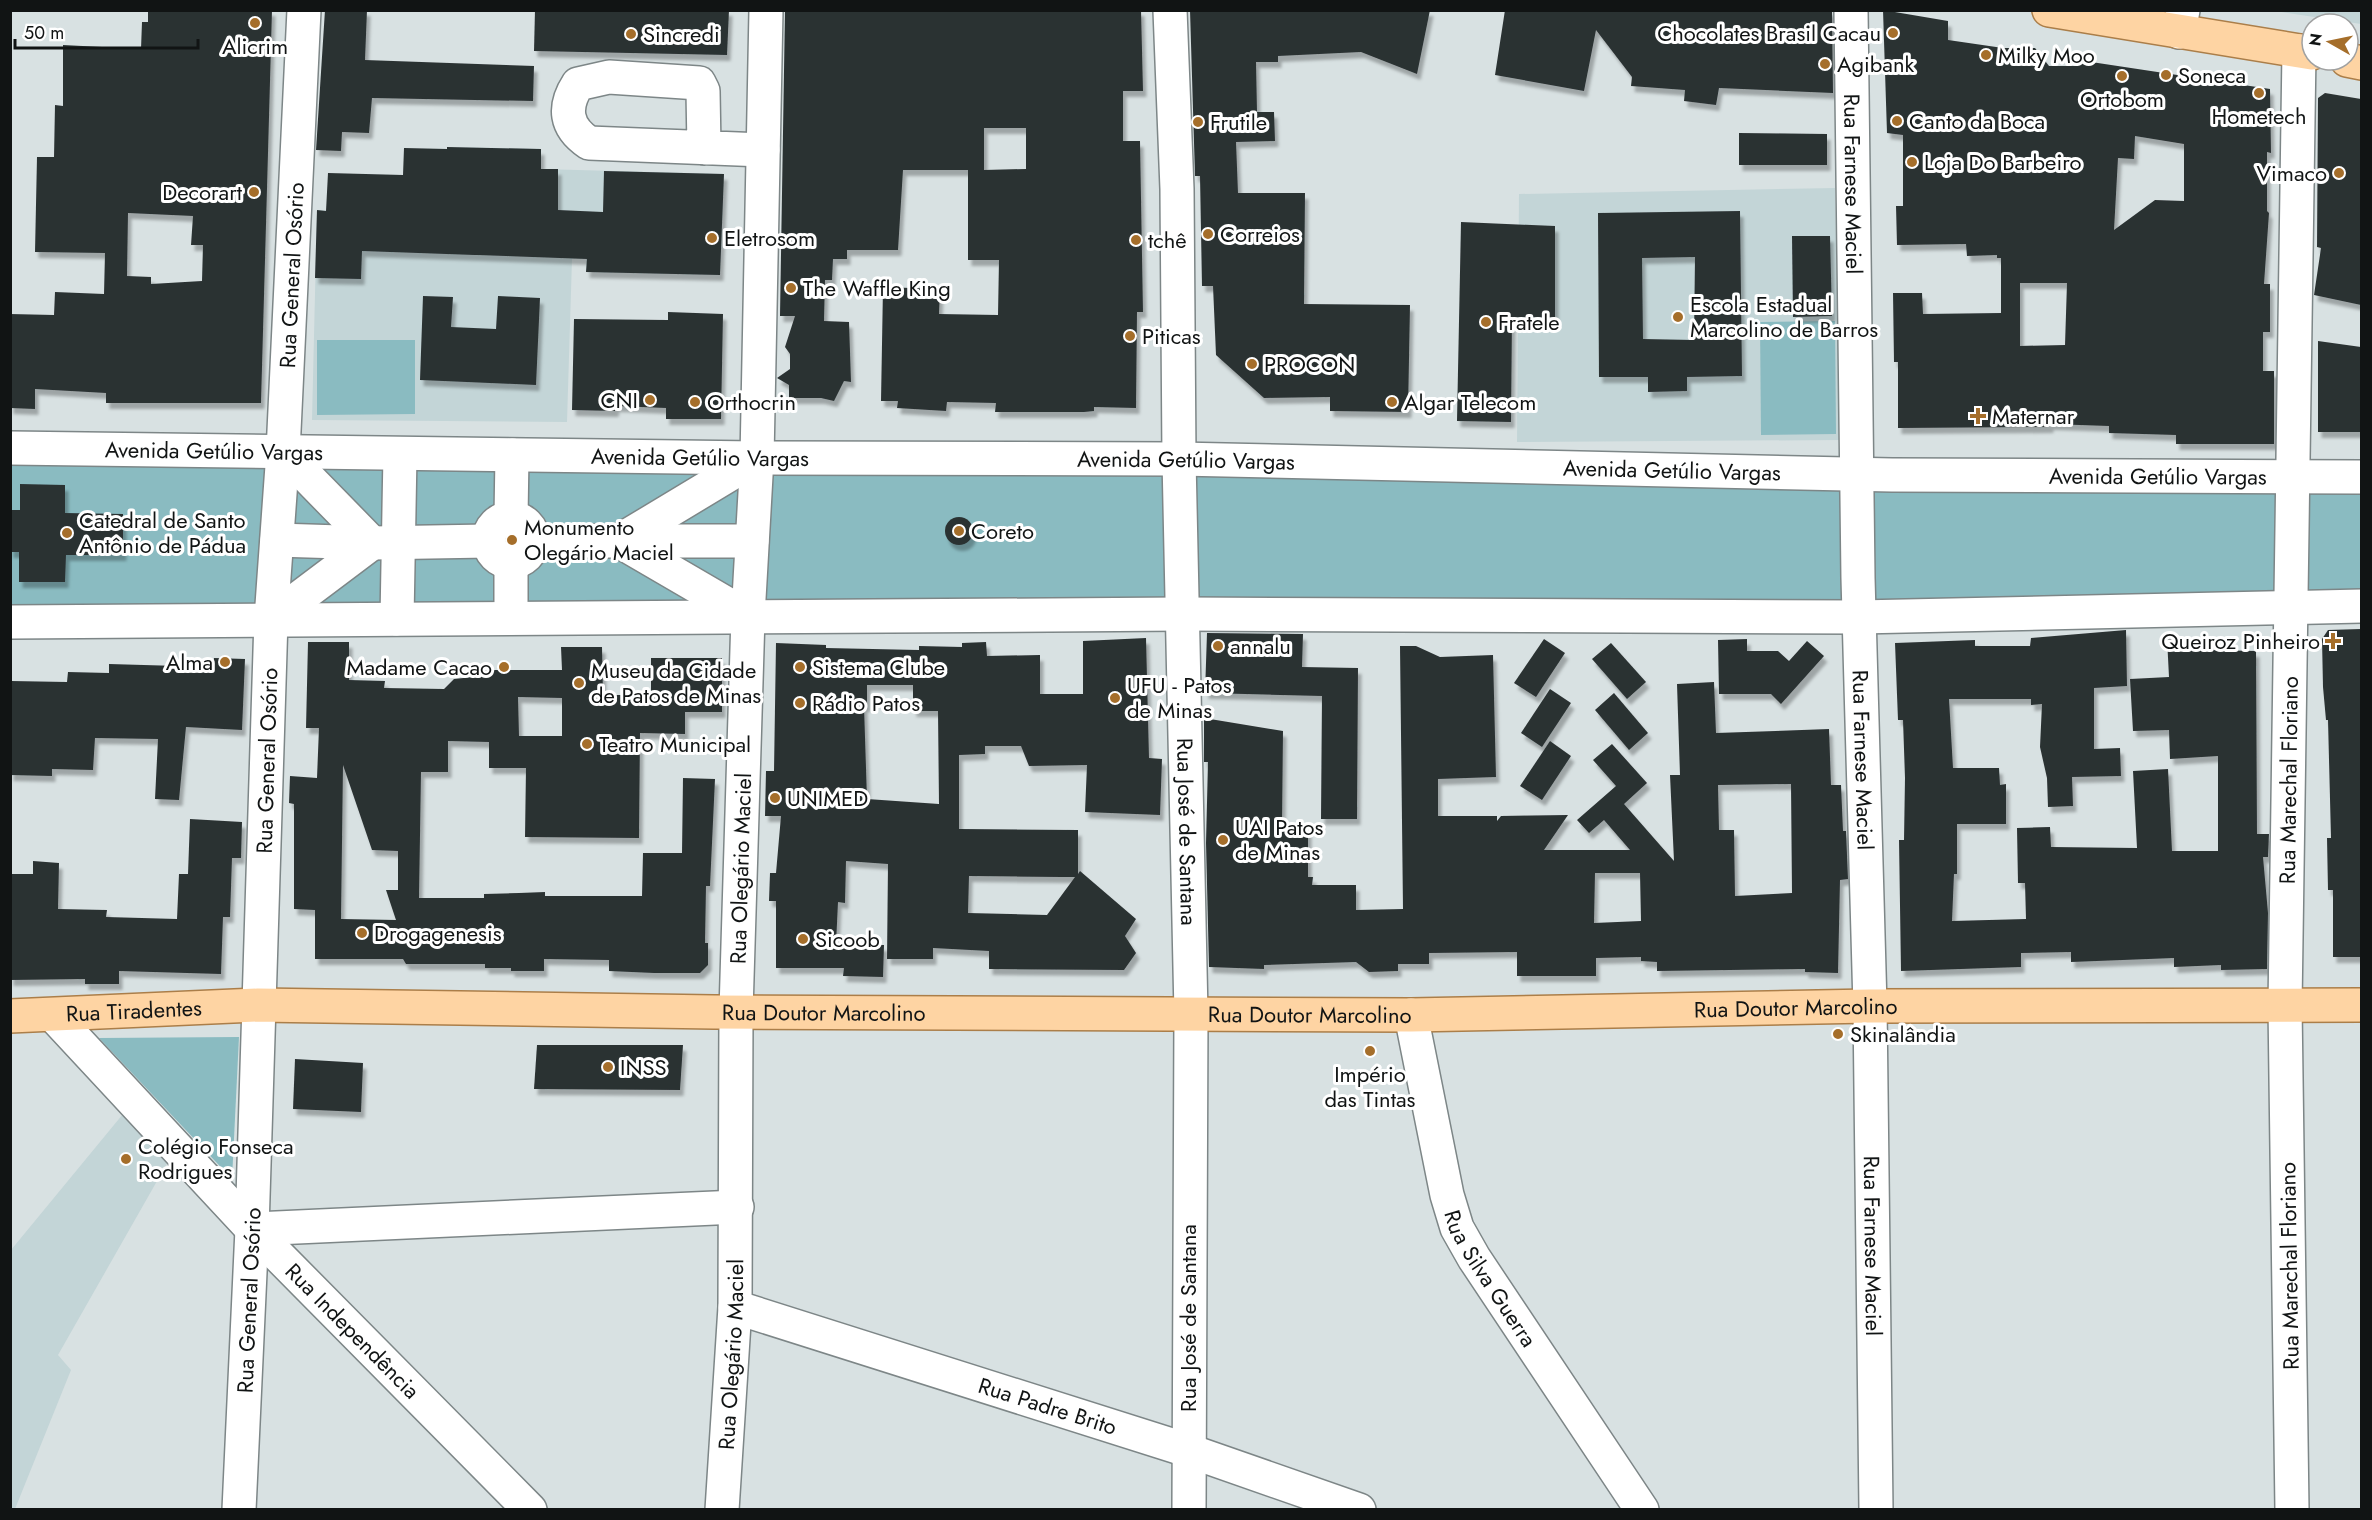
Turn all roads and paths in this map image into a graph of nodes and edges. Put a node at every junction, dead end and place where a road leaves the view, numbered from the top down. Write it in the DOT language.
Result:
graph roads {
  1 [pos="304,10"];
  2 [pos="766,10"];
  3 [pos="1170,10"];
  4 [pos="1851,10"];
  5 [pos="2049,10"];
  6 [pos="2181,21"];
  7 [pos="2300,51"];
  8 [pos="2304,72"];
  9 [pos="704,148"];
  10 [pos="763,150"];
  11 [pos="10,448"];
  12 [pos="283,452"];
  13 [pos="400,454"];
  14 [pos="512,455"];
  15 [pos="757,458"];
  16 [pos="1179,459"];
  17 [pos="1857,474"];
  18 [pos="2292,476"];
  19 [pos="2361,477"];
  20 [pos="277,540"];
  21 [pos="619,541"];
  22 [pos="752,541"];
  23 [pos="385,543"];
  24 [pos="511,548"];
  25 [pos="2361,606"];
  26 [pos="2292,608"];
  27 [pos="1183,614"];
  28 [pos="748,616"];
  29 [pos="1859,617"];
  30 [pos="511,618"];
  31 [pos="272,619"];
  32 [pos="396,619"];
  33 [pos="10,622"];
  34 [pos="258,1005"];
  35 [pos="2361,1005"];
  36 [pos="1870,1006"];
  37 [pos="2285,1006"];
  38 [pos="736,1011"];
  39 [pos="1191,1014"];
  40 [pos="1411,1015"];
  41 [pos="10,1016"];
  42 [pos="54,1016"];
  43 [pos="737,1207"];
  44 [pos="252,1229"];
  45 [pos="735,1307"];
  46 [pos="1187,1450"];
  47 [pos="238,1509"];
  48 [pos="530,1509"];
  49 [pos="722,1509"];
  50 [pos="1189,1509"];
  51 [pos="1359,1509"];
  52 [pos="1642,1509"];
  53 [pos="1876,1509"];
  54 [pos="2292,1509"];
  1 -- 12 [label="street, Rua General Osório"];
  2 -- 10 [label="street, Rua Olegário Maciel"];
  3 -- 16 [label="street, Rua José de Santana"];
  4 -- 17 [label="street, Rua Farnese Maciel"];
  5 -- 6 [label="main road"];
  6 -- 7 [label="main road"];
  8 -- 18 [label="street, Rua Marechal Floriano"];
  9 -- 10 [label="street"];
  10 -- 15 [label="street, Rua Olegário Maciel"];
  11 -- 12 [label="street, Avenida Getúlio Vargas"];
  12 -- 13 [label="street, Avenida Getúlio Vargas"];
  12 -- 20 [label="street, Rua General Osório"];
  12 -- 23 [label="street"];
  13 -- 14 [label="street, Avenida Getúlio Vargas"];
  13 -- 23 [label="street"];
  14 -- 15 [label="street, Avenida Getúlio Vargas"];
  14 -- 24 [label="street"];
  15 -- 16 [label="street, Avenida Getúlio Vargas"];
  15 -- 21 [label="street"];
  15 -- 22 [label="street, Rua Olegário Maciel"];
  16 -- 17 [label="street, Avenida Getúlio Vargas"];
  16 -- 27 [label="street, Rua José de Santana"];
  17 -- 18 [label="street, Avenida Getúlio Vargas"];
  17 -- 29 [label="street, Rua Farnese Maciel"];
  18 -- 19 [label="street, Avenida Getúlio Vargas"];
  18 -- 26 [label="street, Rua Marechal Floriano"];
  20 -- 23 [label="street"];
  20 -- 31 [label="street, Rua General Osório"];
  21 -- 22 [label="street"];
  21 -- 24 [label="street"];
  21 -- 28 [label="street"];
  22 -- 28 [label="street, Rua Olegário Maciel"];
  23 -- 24 [label="street"];
  23 -- 31 [label="street"];
  23 -- 32 [label="street"];
  24 -- 30 [label="street"];
  25 -- 26 [label="street"];
  26 -- 29 [label="street"];
  26 -- 37 [label="street, Rua Marechal Floriano"];
  27 -- 28 [label="street"];
  27 -- 29 [label="street"];
  27 -- 39 [label="street, Rua José de Santana"];
  28 -- 30 [label="street"];
  28 -- 38 [label="street, Rua Olegário Maciel"];
  29 -- 36 [label="street, Rua Farnese Maciel"];
  30 -- 32 [label="street"];
  31 -- 32 [label="street"];
  31 -- 33 [label="street"];
  31 -- 34 [label="street, Rua General Osório"];
  34 -- 38 [label="main road, Rua Doutor Marcolino"];
  34 -- 42 [label="main road, Rua Tiradentes"];
  34 -- 44 [label="street, Rua General Osório"];
  35 -- 37 [label="main road, Rua Doutor Marcolino"];
  36 -- 37 [label="main road, Rua Doutor Marcolino"];
  36 -- 40 [label="main road, Rua Doutor Marcolino"];
  36 -- 53 [label="street, Rua Farnese Maciel"];
  37 -- 54 [label="street, Rua Marechal Floriano"];
  38 -- 39 [label="main road, Rua Doutor Marcolino"];
  38 -- 43 [label="street, Rua Olegário Maciel"];
  39 -- 40 [label="main road, Rua Doutor Marcolino"];
  39 -- 46 [label="street, Rua José de Santana"];
  40 -- 52 [label="street, Rua Silva Guerra"];
  41 -- 42 [label="main road, Rua Tiradentes"];
  42 -- 44 [label="street, Rua Independência"];
  43 -- 44 [label="street"];
  43 -- 45 [label="street, Rua Olegário Maciel"];
  44 -- 47 [label="street, Rua General Osório"];
  44 -- 48 [label="street, Rua Independência"];
  45 -- 46 [label="street, Rua Padre Brito"];
  45 -- 49 [label="street, Rua Olegário Maciel"];
  46 -- 50 [label="street, Rua José de Santana"];
  46 -- 51 [label="street, Rua Padre Brito"];
}
